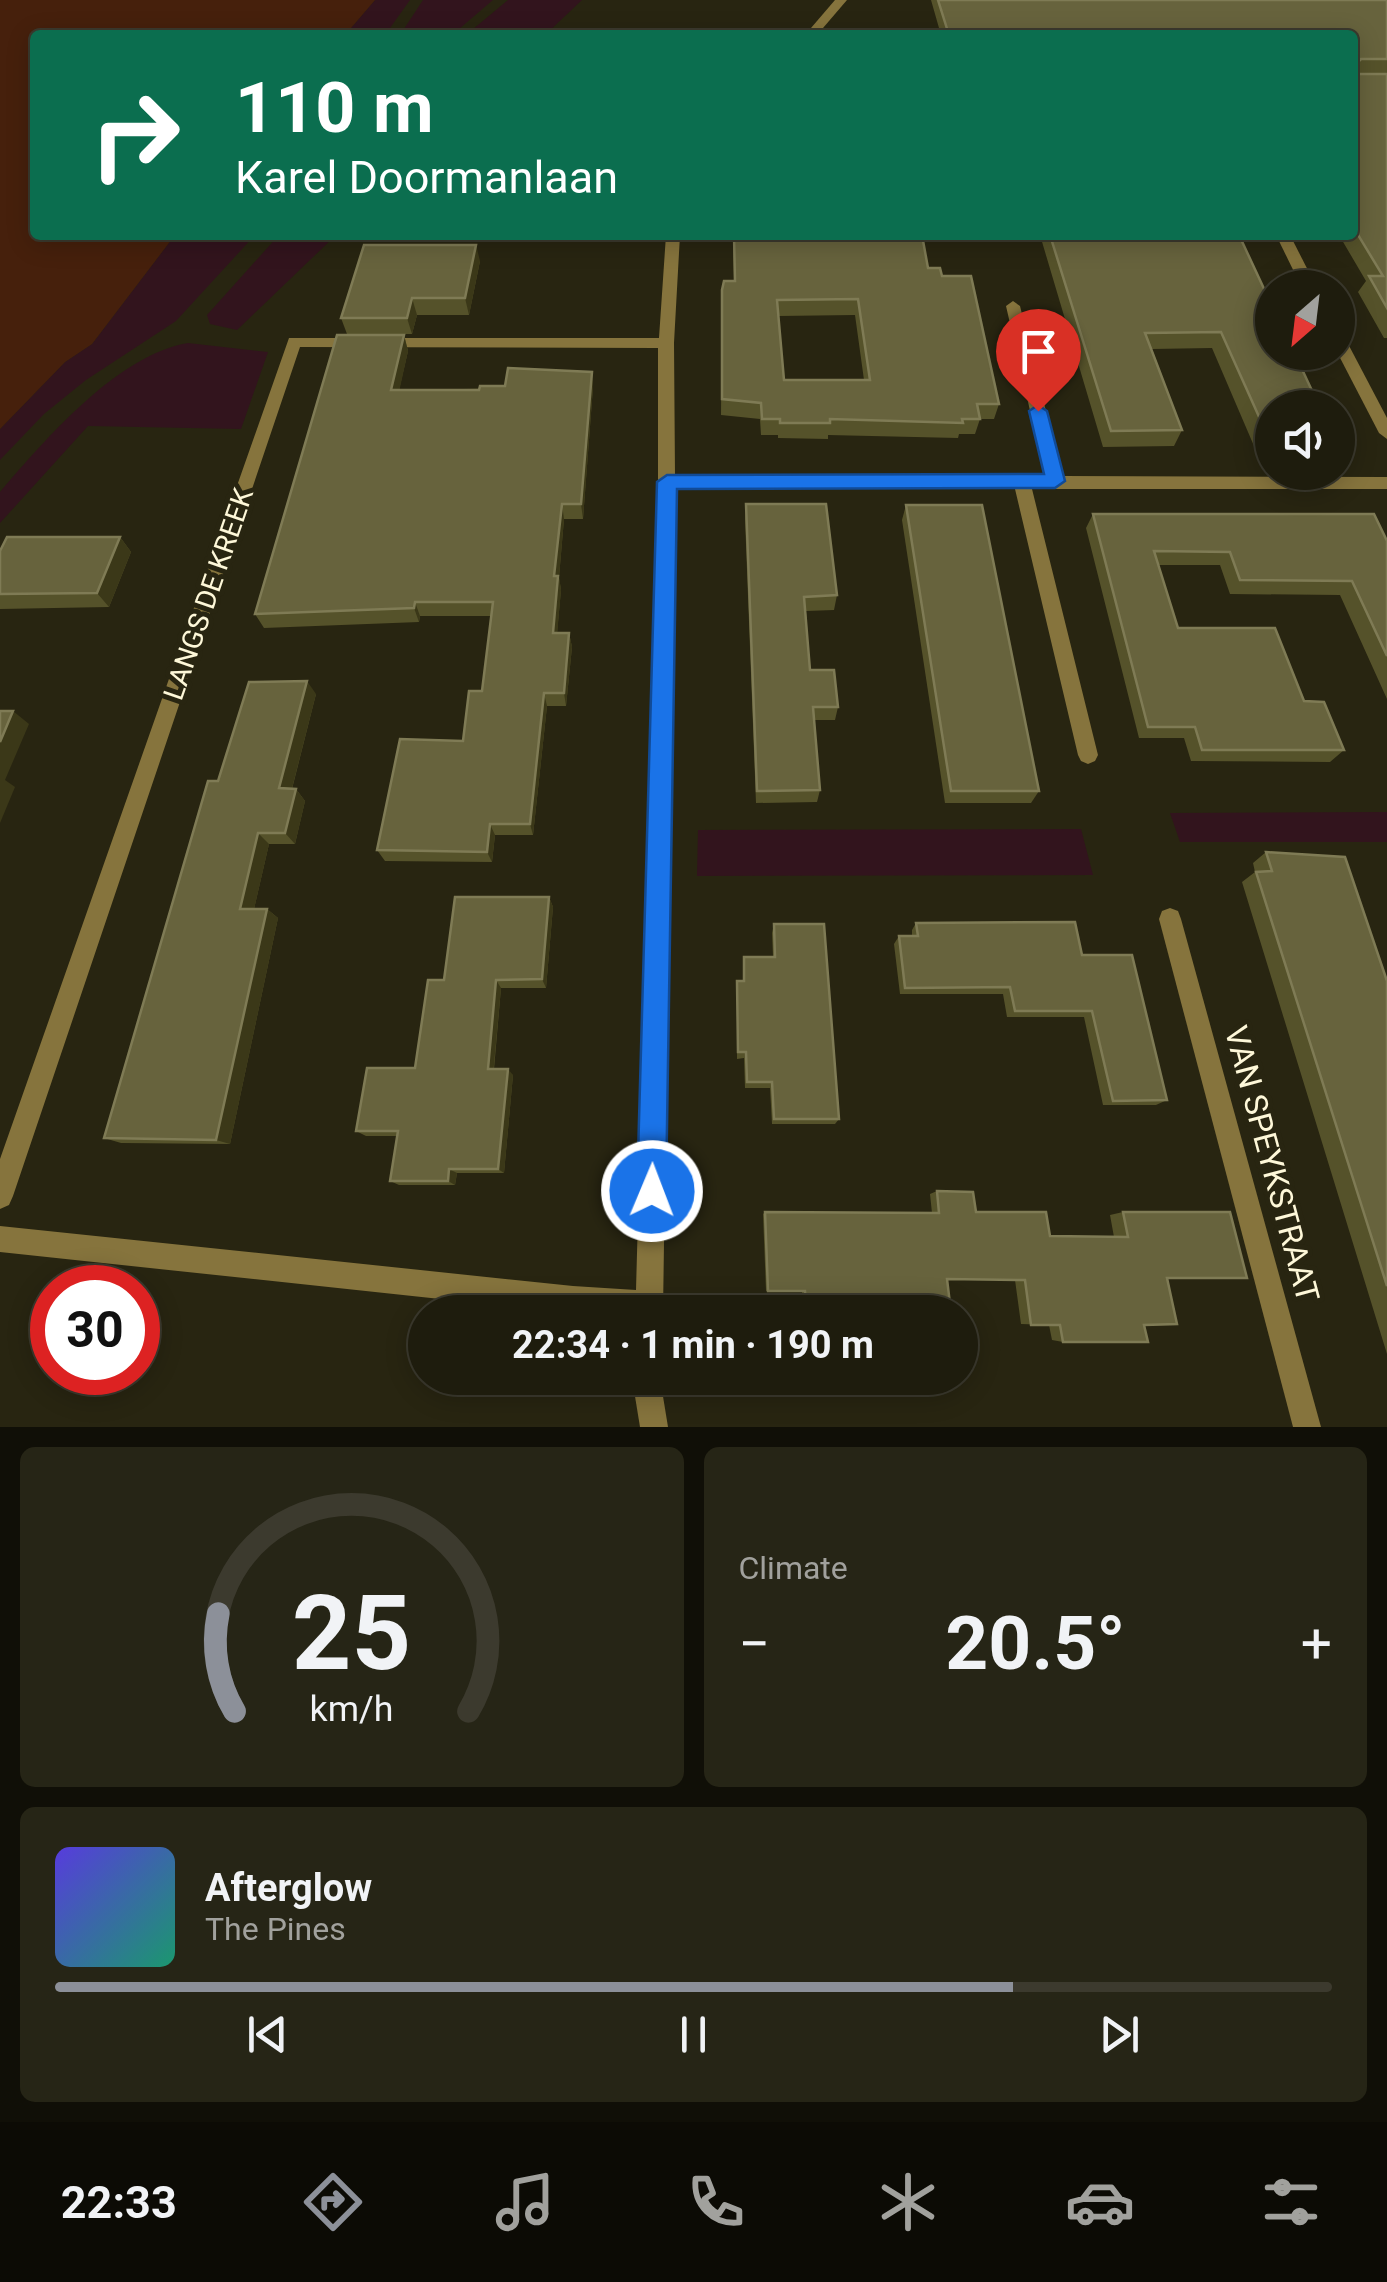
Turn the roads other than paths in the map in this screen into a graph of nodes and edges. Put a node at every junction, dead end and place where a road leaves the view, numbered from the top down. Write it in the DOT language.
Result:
graph roads {
  1 [pos="841,0"];
  2 [pos="814,30"];
  3 [pos="672,240"];
  4 [pos="1286,240"];
  5 [pos="1301,270"];
  6 [pos="1013,306"];
  7 [pos="666,343"];
  8 [pos="1354,370"];
  9 [pos="1387,433"];
  10 [pos="1055,481"];
  11 [pos="667,482"];
  12 [pos="1022,482"];
  13 [pos="1387,483"];
  14 [pos="1088,755"];
  15 [pos="1170,919"];
  16 [pos="0,1196"];
  17 [pos="0,1239"];
  18 [pos="526,1295"];
  19 [pos="649,1295"];
  20 [pos="649,1395"];
  21 [pos="654,1427"];
  22 [pos="1307,1427"];
  1 -- 2 [label="street"];
  3 -- 7 [label="street"];
  4 -- 5 [label="street"];
  6 -- 10 [label="street"];
  7 -- 11 [label="street"];
  7 -- 16 [label="street, LANGS DE KREEK"];
  8 -- 9 [label="street"];
  10 -- 12 [label="street"];
  10 -- 13 [label="street"];
  11 -- 12 [label="street"];
  11 -- 19 [label="street"];
  12 -- 14 [label="street"];
  15 -- 22 [label="street, VAN SPEYKSTRAAT"];
  17 -- 18 [label="street"];
  20 -- 21 [label="street"];
}
